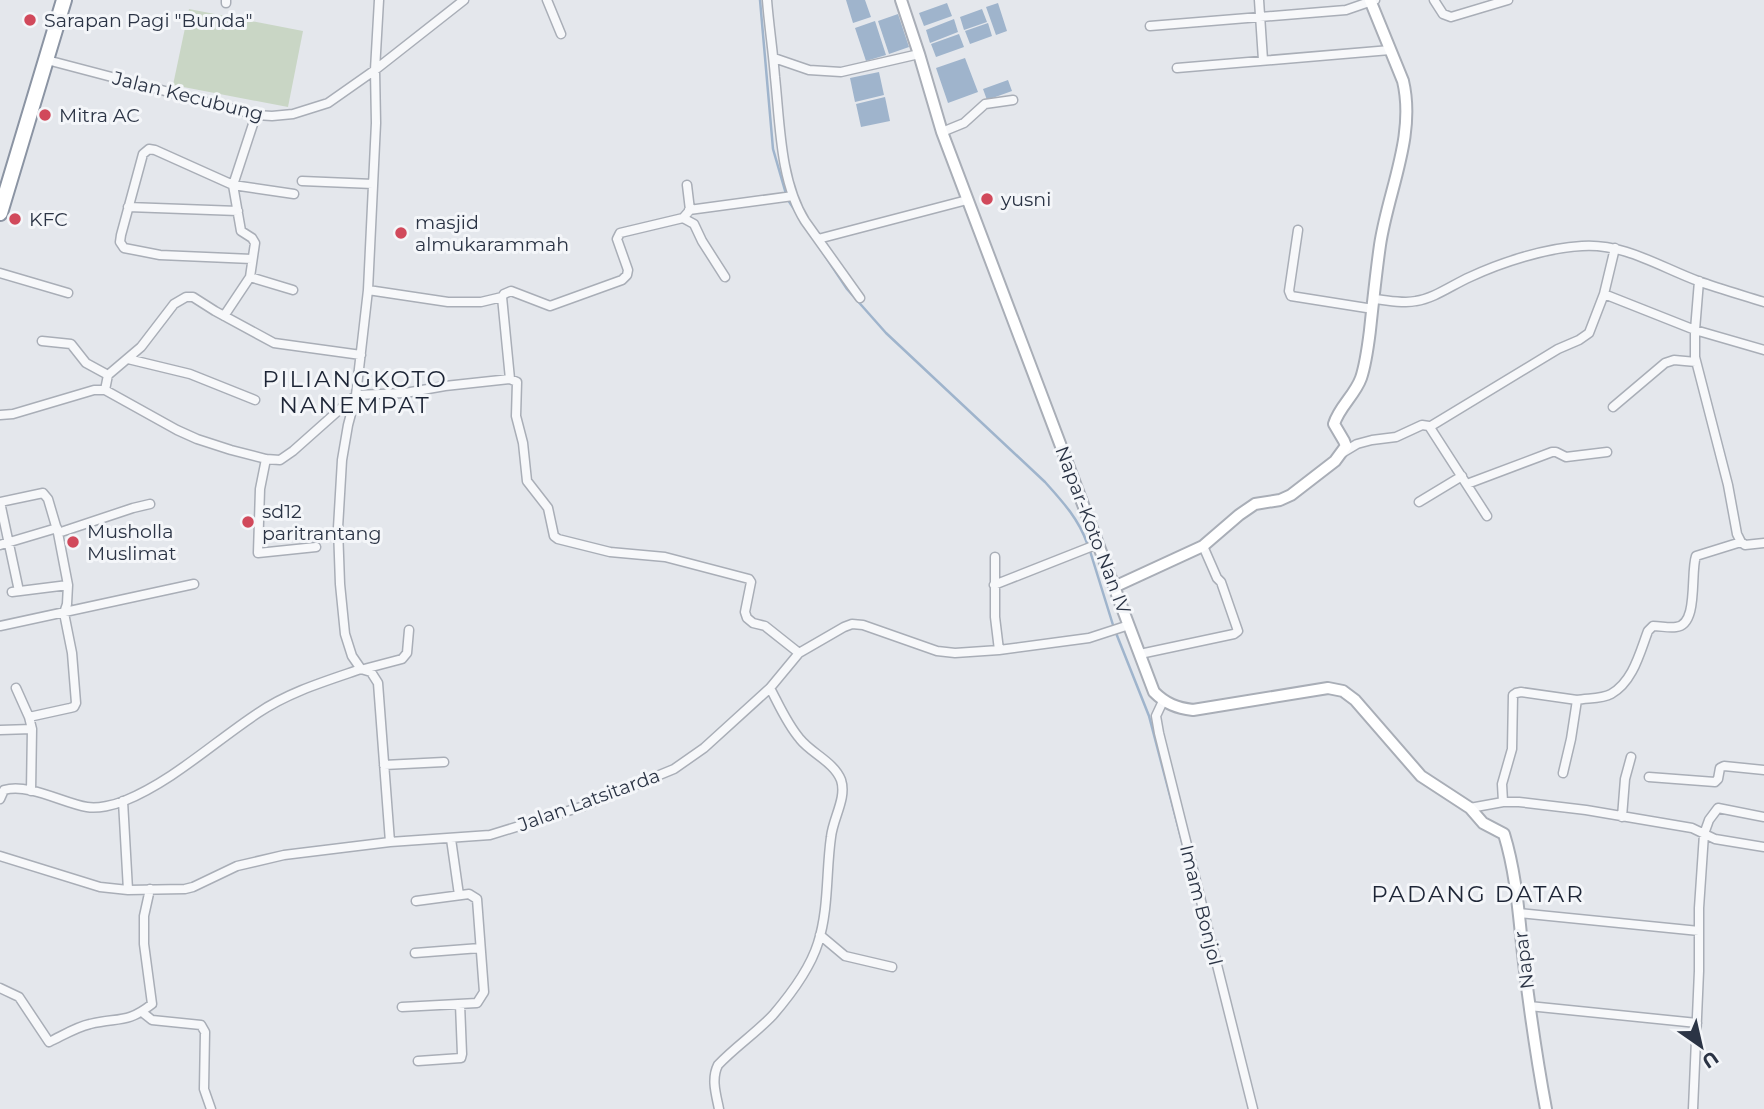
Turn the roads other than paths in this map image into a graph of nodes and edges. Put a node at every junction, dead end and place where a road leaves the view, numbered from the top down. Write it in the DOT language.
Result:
graph roads {
  1 [pos="54,0"];
  2 [pos="64,0"];
  3 [pos="379,0"];
  4 [pos="464,0"];
  5 [pos="547,0"];
  6 [pos="767,0"];
  7 [pos="901,0"];
  8 [pos="1259,0"];
  9 [pos="1434,0"];
  10 [pos="1508,0"];
  11 [pos="1372,1"];
  12 [pos="1495,2"];
  13 [pos="1260,17"];
  14 [pos="1150,26"];
  15 [pos="561,34"];
  16 [pos="1390,50"];
  17 [pos="919,54"];
  18 [pos="774,58"];
  19 [pos="47,60"];
  20 [pos="1264,60"];
  21 [pos="1177,68"];
  22 [pos="375,70"];
  23 [pos="1013,100"];
  24 [pos="256,115"];
  25 [pos="942,132"];
  26 [pos="0,181"];
  27 [pos="302,181"];
  28 [pos="373,184"];
  29 [pos="233,185"];
  30 [pos="687,185"];
  31 [pos="294,194"];
  32 [pos="788,197"];
  33 [pos="967,200"];
  34 [pos="128,207"];
  35 [pos="690,210"];
  36 [pos="238,211"];
  37 [pos="0,214"];
  38 [pos="683,218"];
  39 [pos="1298,230"];
  40 [pos="818,239"];
  41 [pos="1615,248"];
  42 [pos="252,259"];
  43 [pos="0,272"];
  44 [pos="250,277"];
  45 [pos="725,277"];
  46 [pos="1699,281"];
  47 [pos="293,290"];
  48 [pos="368,290"];
  49 [pos="68,293"];
  50 [pos="1604,294"];
  51 [pos="502,297"];
  52 [pos="860,298"];
  53 [pos="1764,302"];
  54 [pos="1373,304"];
  55 [pos="224,316"];
  56 [pos="1695,330"];
  57 [pos="43,341"];
  58 [pos="1764,350"];
  59 [pos="361,355"];
  60 [pos="128,359"];
  61 [pos="1696,362"];
  62 [pos="108,375"];
  63 [pos="510,379"];
  64 [pos="105,390"];
  65 [pos="356,396"];
  66 [pos="255,400"];
  67 [pos="1613,407"];
  68 [pos="0,415"];
  69 [pos="1431,426"];
  70 [pos="1343,451"];
  71 [pos="1607,452"];
  72 [pos="266,459"];
  73 [pos="1462,475"];
  74 [pos="1467,484"];
  75 [pos="0,502"];
  76 [pos="1419,502"];
  77 [pos="150,504"];
  78 [pos="1487,516"];
  79 [pos="58,531"];
  80 [pos="1741,542"];
  81 [pos="4,543"];
  82 [pos="1764,543"];
  83 [pos="1098,544"];
  84 [pos="1203,546"];
  85 [pos="316,547"];
  86 [pos="995,557"];
  87 [pos="194,584"];
  88 [pos="68,585"];
  89 [pos="994,585"];
  90 [pos="1114,587"];
  91 [pos="64,613"];
  92 [pos="1129,625"];
  93 [pos="0,626"];
  94 [pos="410,629"];
  95 [pos="795,649"];
  96 [pos="999,650"];
  97 [pos="1140,654"];
  98 [pos="362,669"];
  99 [pos="16,688"];
  100 [pos="770,688"];
  101 [pos="1577,700"];
  102 [pos="1163,701"];
  103 [pos="29,717"];
  104 [pos="32,729"];
  105 [pos="0,730"];
  106 [pos="1631,757"];
  107 [pos="444,762"];
  108 [pos="384,765"];
  109 [pos="1764,770"];
  110 [pos="1563,774"];
  111 [pos="1649,777"];
  112 [pos="31,791"];
  113 [pos="0,799"];
  114 [pos="123,801"];
  115 [pos="1503,802"];
  116 [pos="1470,808"];
  117 [pos="1622,817"];
  118 [pos="1764,817"];
  119 [pos="1704,834"];
  120 [pos="452,839"];
  121 [pos="390,842"];
  122 [pos="1764,848"];
  123 [pos="1,859"];
  124 [pos="150,889"];
  125 [pos="128,890"];
  126 [pos="459,895"];
  127 [pos="416,901"];
  128 [pos="1518,913"];
  129 [pos="1699,931"];
  130 [pos="820,935"];
  131 [pos="480,948"];
  132 [pos="415,953"];
  133 [pos="892,967"];
  134 [pos="0,988"];
  135 [pos="460,1004"];
  136 [pos="1529,1006"];
  137 [pos="402,1007"];
  138 [pos="142,1012"];
  139 [pos="1697,1023"];
  140 [pos="418,1061"];
  141 [pos="211,1109"];
  142 [pos="719,1109"];
  143 [pos="1253,1109"];
  144 [pos="1546,1109"];
  145 [pos="1693,1109"];
  1 -- 26 [label="highway"];
  2 -- 19 [label="highway"];
  3 -- 22 [label="street"];
  4 -- 22 [label="street, Jalan Kecubung"];
  5 -- 15 [label="street"];
  6 -- 18 [label="street"];
  7 -- 17 [label="street, Napar-Koto Nan IV"];
  8 -- 13 [label="street"];
  9 -- 12 [label="street"];
  10 -- 12 [label="street"];
  11 -- 13 [label="street"];
  11 -- 16 [label="street"];
  13 -- 14 [label="street"];
  13 -- 20 [label="street"];
  16 -- 20 [label="street"];
  16 -- 54 [label="street"];
  17 -- 18 [label="street"];
  17 -- 25 [label="street, Napar-Koto Nan IV"];
  18 -- 32 [label="street"];
  19 -- 24 [label="street, Jalan Kecubung"];
  19 -- 37 [label="highway"];
  20 -- 21 [label="street"];
  22 -- 24 [label="street, Jalan Kecubung"];
  22 -- 28 [label="street"];
  23 -- 25 [label="street"];
  24 -- 29 [label="street"];
  25 -- 33 [label="street, Napar-Koto Nan IV"];
  27 -- 28 [label="street"];
  28 -- 48 [label="street"];
  29 -- 31 [label="street"];
  29 -- 34 [label="street"];
  29 -- 36 [label="street"];
  30 -- 35 [label="street"];
  32 -- 35 [label="street"];
  32 -- 40 [label="street"];
  33 -- 40 [label="street"];
  33 -- 83 [label="street, Napar-Koto Nan IV"];
  34 -- 36 [label="street"];
  34 -- 42 [label="street"];
  35 -- 38 [label="street"];
  36 -- 42 [label="street"];
  38 -- 45 [label="street"];
  38 -- 51 [label="street"];
  39 -- 54 [label="street"];
  40 -- 52 [label="street"];
  41 -- 46 [label="street"];
  41 -- 50 [label="street"];
  41 -- 54 [label="street"];
  42 -- 44 [label="street"];
  43 -- 49 [label="street"];
  44 -- 47 [label="street"];
  44 -- 55 [label="street"];
  46 -- 53 [label="street"];
  46 -- 56 [label="street"];
  48 -- 51 [label="street"];
  48 -- 59 [label="street"];
  50 -- 56 [label="street"];
  50 -- 69 [label="street"];
  51 -- 63 [label="street"];
  54 -- 70 [label="street"];
  55 -- 59 [label="street"];
  55 -- 60 [label="street"];
  56 -- 58 [label="street"];
  56 -- 61 [label="street"];
  57 -- 62 [label="street"];
  59 -- 65 [label="street"];
  60 -- 62 [label="street"];
  60 -- 66 [label="street"];
  61 -- 67 [label="street"];
  61 -- 80 [label="street"];
  62 -- 64 [label="street"];
  63 -- 65 [label="street"];
  63 -- 95 [label="street"];
  64 -- 68 [label="street"];
  64 -- 72 [label="street"];
  65 -- 72 [label="street"];
  65 -- 98 [label="street"];
  69 -- 70 [label="street"];
  69 -- 73 [label="street"];
  70 -- 84 [label="street"];
  71 -- 74 [label="street"];
  72 -- 85 [label="street"];
  73 -- 74 [label="street"];
  73 -- 76 [label="street"];
  74 -- 78 [label="street"];
  75 -- 79 [label="street"];
  75 -- 81 [label="street"];
  77 -- 79 [label="street"];
  79 -- 81 [label="street"];
  79 -- 88 [label="street"];
  80 -- 82 [label="street"];
  80 -- 101 [label="street"];
  81 -- 88 [label="street"];
  83 -- 89 [label="street"];
  83 -- 90 [label="street, Napar-Koto Nan IV"];
  84 -- 90 [label="street"];
  84 -- 97 [label="street"];
  86 -- 89 [label="street"];
  87 -- 91 [label="street"];
  88 -- 91 [label="street"];
  89 -- 96 [label="street"];
  90 -- 92 [label="street, Napar-Koto Nan IV"];
  91 -- 93 [label="street"];
  91 -- 103 [label="street"];
  92 -- 96 [label="street, Jalan Latsitarda"];
  92 -- 97 [label="street, Napar-Koto Nan IV"];
  94 -- 98 [label="street"];
  95 -- 96 [label="street, Jalan Latsitarda"];
  95 -- 100 [label="street, Jalan Latsitarda"];
  97 -- 102 [label="street, Napar-Koto Nan IV"];
  98 -- 108 [label="street"];
  98 -- 114 [label="street"];
  99 -- 103 [label="street"];
  100 -- 120 [label="street, Jalan Latsitarda"];
  100 -- 130 [label="street"];
  101 -- 110 [label="street"];
  101 -- 115 [label="street"];
  102 -- 116 [label="street"];
  102 -- 143 [label="street, Imam Bonjol"];
  103 -- 104 [label="street"];
  104 -- 105 [label="street"];
  104 -- 112 [label="street"];
  106 -- 117 [label="street"];
  107 -- 108 [label="street"];
  108 -- 121 [label="street"];
  109 -- 111 [label="street"];
  112 -- 113 [label="street"];
  112 -- 114 [label="street"];
  114 -- 125 [label="street"];
  115 -- 116 [label="street"];
  115 -- 117 [label="street"];
  116 -- 128 [label="street, Napar"];
  117 -- 119 [label="street"];
  118 -- 119 [label="street"];
  119 -- 122 [label="street"];
  119 -- 129 [label="street"];
  120 -- 121 [label="street, Jalan Latsitarda"];
  120 -- 126 [label="street"];
  121 -- 124 [label="street, Jalan Latsitarda"];
  123 -- 125 [label="street, Jalan Latsitarda"];
  124 -- 125 [label="street, Jalan Latsitarda"];
  124 -- 138 [label="street"];
  126 -- 127 [label="street"];
  126 -- 131 [label="street"];
  128 -- 129 [label="street"];
  128 -- 136 [label="street, Napar"];
  129 -- 139 [label="street"];
  130 -- 133 [label="street"];
  130 -- 142 [label="street"];
  131 -- 132 [label="street"];
  131 -- 135 [label="street"];
  134 -- 138 [label="street"];
  135 -- 137 [label="street"];
  135 -- 140 [label="street"];
  136 -- 139 [label="street"];
  136 -- 144 [label="street, Napar"];
  138 -- 141 [label="street"];
  139 -- 145 [label="street"];
}
